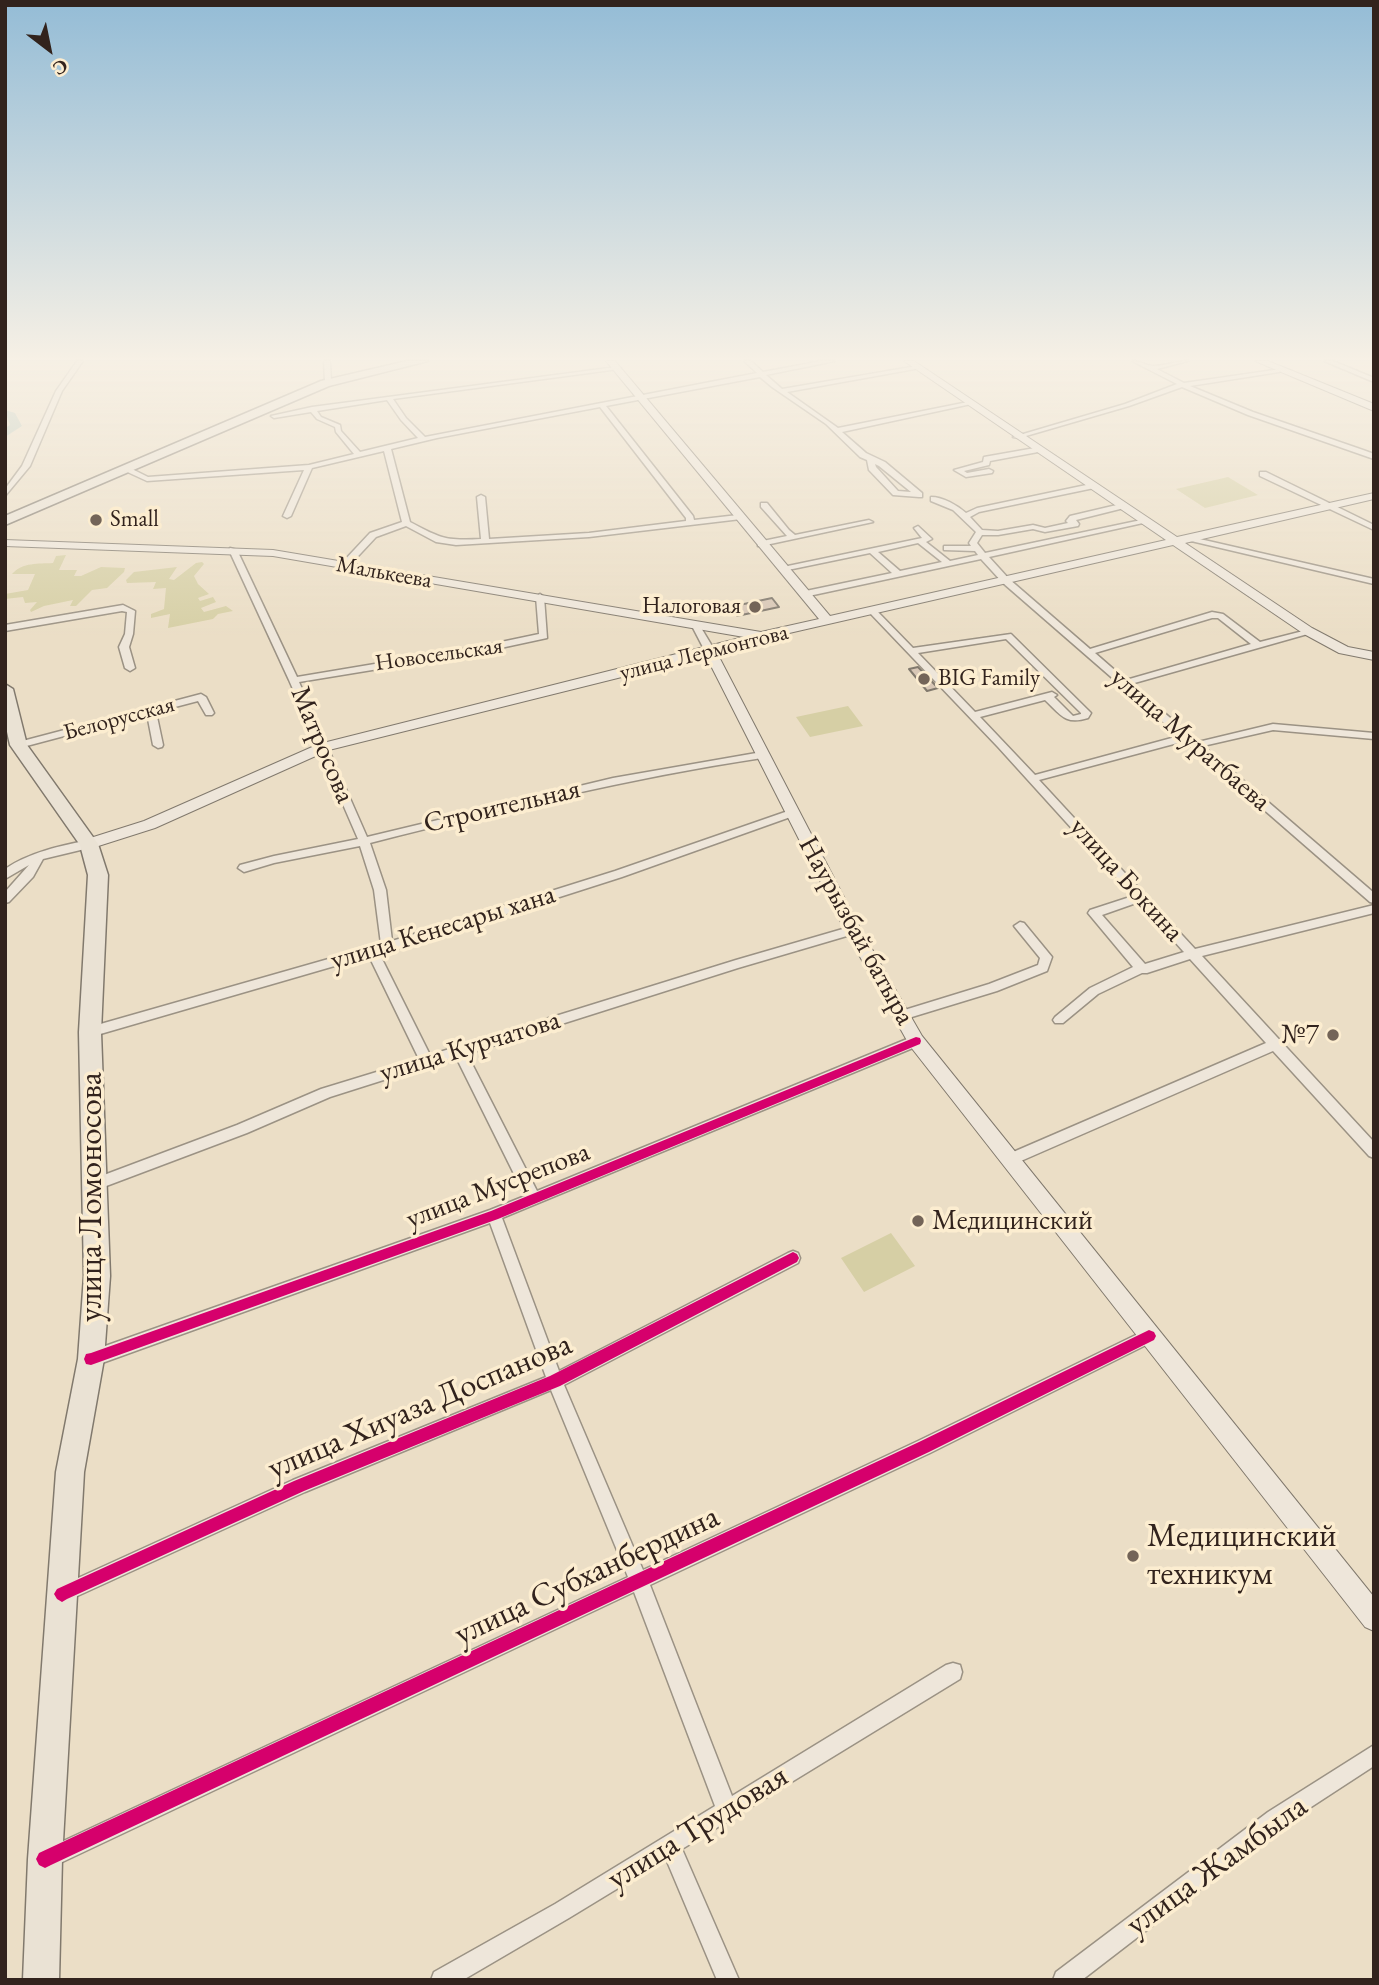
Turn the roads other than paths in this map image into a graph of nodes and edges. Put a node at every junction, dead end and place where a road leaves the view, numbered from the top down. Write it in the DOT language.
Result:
graph roads {
  1 [pos="31,454"];
  2 [pos="161,454"];
  3 [pos="358,454"];
  4 [pos="389,454"];
  5 [pos="640,454"];
  6 [pos="687,454"];
  7 [pos="864,454"];
  8 [pos="1017,454"];
  9 [pos="1041,454"];
  10 [pos="871,459"];
  11 [pos="309,467"];
  12 [pos="125,469"];
  13 [pos="989,471"];
  14 [pos="1263,474"];
  15 [pos="1091,486"];
  16 [pos="5,494"];
  17 [pos="1374,496"];
  18 [pos="481,497"];
  19 [pos="934,499"];
  20 [pos="764,505"];
  21 [pos="1121,506"];
  22 [pos="1333,507"];
  23 [pos="287,516"];
  24 [pos="966,516"];
  25 [pos="738,517"];
  26 [pos="1143,520"];
  27 [pos="5,521"];
  28 [pos="869,522"];
  29 [pos="407,523"];
  30 [pos="689,524"];
  31 [pos="1074,524"];
  32 [pos="918,528"];
  33 [pos="1374,528"];
  34 [pos="980,532"];
  35 [pos="1086,533"];
  36 [pos="794,538"];
  37 [pos="1194,539"];
  38 [pos="485,541"];
  39 [pos="920,541"];
  40 [pos="5,543"];
  41 [pos="1177,543"];
  42 [pos="761,544"];
  43 [pos="947,548"];
  44 [pos="233,550"];
  45 [pos="872,551"];
  46 [pos="980,553"];
  47 [pos="948,564"];
  48 [pos="344,566"];
  49 [pos="783,569"];
  50 [pos="898,574"];
  51 [pos="1006,582"];
  52 [pos="1374,582"];
  53 [pos="804,594"];
  54 [pos="540,597"];
  55 [pos="873,612"];
  56 [pos="828,622"];
  57 [pos="696,626"];
  58 [pos="5,628"];
  59 [pos="1308,631"];
  60 [pos="760,636"];
  61 [pos="1258,645"];
  62 [pos="912,651"];
  63 [pos="710,652"];
  64 [pos="1088,652"];
  65 [pos="1374,656"];
  66 [pos="130,668"];
  67 [pos="294,680"];
  68 [pos="1125,683"];
  69 [pos="5,689"];
  70 [pos="1063,692"];
  71 [pos="1047,696"];
  72 [pos="151,712"];
  73 [pos="209,713"];
  74 [pos="975,715"];
  75 [pos="1374,736"];
  76 [pos="1187,737"];
  77 [pos="19,745"];
  78 [pos="158,745"];
  79 [pos="1196,745"];
  80 [pos="324,747"];
  81 [pos="762,755"];
  82 [pos="1034,778"];
  83 [pos="792,813"];
  84 [pos="364,841"];
  85 [pos="89,844"];
  86 [pos="39,857"];
  87 [pos="244,868"];
  88 [pos="5,875"];
  89 [pos="1142,897"];
  90 [pos="5,898"];
  91 [pos="1374,899"];
  92 [pos="1374,909"];
  93 [pos="1020,926"];
  94 [pos="853,930"];
  95 [pos="387,948"];
  96 [pos="373,952"];
  97 [pos="1193,954"];
  98 [pos="1142,968"];
  99 [pos="902,1016"];
  100 [pos="1059,1020"];
  101 [pos="90,1032"];
  102 [pos="916,1041"];
  103 [pos="1274,1045"];
  104 [pos="459,1051"];
  105 [pos="426,1060"];
  106 [pos="1374,1152"];
  107 [pos="1009,1160"];
  108 [pos="93,1185"];
  109 [pos="533,1198"];
  110 [pos="494,1215"];
  111 [pos="793,1258"];
  112 [pos="1149,1336"];
  113 [pos="91,1359"];
  114 [pos="555,1381"];
  115 [pos="639,1581"];
  116 [pos="62,1594"];
  117 [pos="1374,1618"];
  118 [pos="953,1672"];
  119 [pos="1374,1755"];
  120 [pos="727,1810"];
  121 [pos="670,1844"];
  122 [pos="45,1860"];
  123 [pos="41,1980"];
  124 [pos="442,1980"];
  125 [pos="728,1980"];
  126 [pos="1064,1980"];
  1 -- 16 [label="street"];
  2 -- 12 [label="main road"];
  3 -- 11 [label="street"];
  4 -- 29 [label="street"];
  5 -- 30 [label="street"];
  6 -- 25 [label="main road"];
  7 -- 10 [label="street"];
  8 -- 13 [label="street"];
  9 -- 15 [label="main road"];
  10 -- 10 [label="street"];
  11 -- 12 [label="street"];
  11 -- 23 [label="street"];
  12 -- 27 [label="main road"];
  14 -- 22 [label="street"];
  15 -- 21 [label="main road"];
  15 -- 24 [label="street"];
  17 -- 22 [label="main road, улица Лермонтова"];
  18 -- 38 [label="street"];
  19 -- 24 [label="street"];
  20 -- 36 [label="street"];
  21 -- 26 [label="main road"];
  21 -- 31 [label="street"];
  22 -- 33 [label="street"];
  22 -- 37 [label="main road, улица Лермонтова"];
  24 -- 34 [label="street"];
  25 -- 30 [label="street"];
  25 -- 42 [label="main road"];
  26 -- 35 [label="street"];
  26 -- 41 [label="main road"];
  28 -- 36 [label="street"];
  29 -- 38 [label="street"];
  29 -- 48 [label="street"];
  30 -- 38 [label="street"];
  31 -- 34 [label="street"];
  31 -- 35 [label="street"];
  32 -- 39 [label="street"];
  34 -- 46 [label="street"];
  35 -- 46 [label="street"];
  36 -- 42 [label="street"];
  37 -- 41 [label="main road, улица Лермонтова"];
  37 -- 52 [label="street"];
  39 -- 45 [label="street"];
  39 -- 47 [label="street"];
  40 -- 44 [label="main road, Малькеева"];
  41 -- 51 [label="main road, улица Лермонтова"];
  41 -- 59 [label="main road"];
  42 -- 49 [label="main road"];
  43 -- 46 [label="street"];
  44 -- 48 [label="main road, Малькеева"];
  44 -- 67 [label="street, Матросова"];
  45 -- 49 [label="street"];
  45 -- 50 [label="street"];
  46 -- 47 [label="street"];
  46 -- 51 [label="street, улица Муратбаева"];
  47 -- 50 [label="street"];
  48 -- 54 [label="main road, Малькеева"];
  49 -- 53 [label="main road"];
  50 -- 53 [label="street"];
  51 -- 55 [label="main road, улица Лермонтова"];
  51 -- 64 [label="street, улица Муратбаева"];
  53 -- 56 [label="main road"];
  54 -- 57 [label="main road, Малькеева"];
  54 -- 67 [label="street, Новосельская"];
  55 -- 56 [label="main road, улица Лермонтова"];
  55 -- 62 [label="street, улица Бокина"];
  56 -- 60 [label="main road, улица Лермонтова"];
  57 -- 60 [label="main road, Малькеева"];
  57 -- 63 [label="street"];
  58 -- 66 [label="street"];
  59 -- 61 [label="street"];
  59 -- 65 [label="main road"];
  60 -- 63 [label="main road, улица Лермонтова"];
  61 -- 64 [label="street"];
  61 -- 68 [label="street"];
  62 -- 70 [label="street"];
  62 -- 74 [label="street, улица Бокина"];
  63 -- 80 [label="main road, улица Лермонтова"];
  63 -- 81 [label="main road, Наурызбай батыра"];
  64 -- 68 [label="street, улица Муратбаева"];
  67 -- 80 [label="street, Матросова"];
  68 -- 76 [label="street, улица Муратбаева"];
  69 -- 77 [label="main road, улица Ломоносова"];
  70 -- 71 [label="street"];
  70 -- 71 [label="street"];
  71 -- 74 [label="street"];
  72 -- 73 [label="street, Белорусская"];
  72 -- 77 [label="street, Белорусская"];
  72 -- 78 [label="street"];
  74 -- 82 [label="street, улица Бокина"];
  75 -- 79 [label="street"];
  76 -- 79 [label="street, улица Муратбаева"];
  76 -- 82 [label="street"];
  77 -- 85 [label="main road, улица Ломоносова"];
  79 -- 91 [label="street, улица Муратбаева"];
  80 -- 84 [label="street, Матросова"];
  80 -- 85 [label="main road, улица Лермонтова"];
  81 -- 83 [label="main road, Наурызбай батыра"];
  81 -- 84 [label="street, Строительная"];
  82 -- 89 [label="street, улица Бокина"];
  83 -- 94 [label="main road, Наурызбай батыра"];
  83 -- 95 [label="street, улица Кенесары хана"];
  84 -- 87 [label="street, Строительная"];
  84 -- 95 [label="street, Матросова"];
  85 -- 86 [label="street"];
  85 -- 101 [label="main road, улица Ломоносова"];
  86 -- 88 [label="street"];
  86 -- 90 [label="street"];
  89 -- 97 [label="street, улица Бокина"];
  89 -- 98 [label="street"];
  92 -- 97 [label="street"];
  93 -- 99 [label="street"];
  94 -- 99 [label="main road, Наурызбай батыра"];
  94 -- 104 [label="street, улица Курчатова"];
  95 -- 96 [label="street, улица Кенесары хана"];
  96 -- 101 [label="street, улица Кенесары хана"];
  96 -- 105 [label="street"];
  97 -- 98 [label="street"];
  97 -- 103 [label="street, улица Бокина"];
  98 -- 100 [label="street"];
  99 -- 102 [label="main road, Наурызбай батыра"];
  101 -- 108 [label="main road, улица Ломоносова"];
  102 -- 107 [label="main road, Наурызбай батыра"];
  102 -- 109 [label="street, улица Мусрепова"];
  103 -- 106 [label="street, улица Бокина"];
  103 -- 107 [label="street"];
  104 -- 105 [label="street, улица Курчатова"];
  104 -- 109 [label="street"];
  105 -- 108 [label="street, улица Курчатова"];
  107 -- 112 [label="main road, Наурызбай батыра"];
  108 -- 113 [label="main road, улица Ломоносова"];
  109 -- 110 [label="street, улица Мусрепова"];
  110 -- 113 [label="street, улица Мусрепова"];
  110 -- 114 [label="street"];
  111 -- 114 [label="street, улица Хиуаза Доспанова"];
  112 -- 115 [label="street, улица Субханбердина"];
  112 -- 117 [label="main road, Наурызбай батыра"];
  113 -- 116 [label="main road, улица Ломоносова"];
  114 -- 115 [label="street"];
  114 -- 116 [label="street, улица Хиуаза Доспанова"];
  115 -- 120 [label="street"];
  115 -- 122 [label="street, улица Субханбердина"];
  116 -- 122 [label="main road, улица Ломоносова"];
  118 -- 120 [label="street, улица Трудовая"];
  119 -- 126 [label="street, улица Жамбыла"];
  120 -- 121 [label="street, улица Трудовая"];
  121 -- 124 [label="street, улица Трудовая"];
  121 -- 125 [label="street"];
  122 -- 123 [label="main road, улица Ломоносова"];
}
